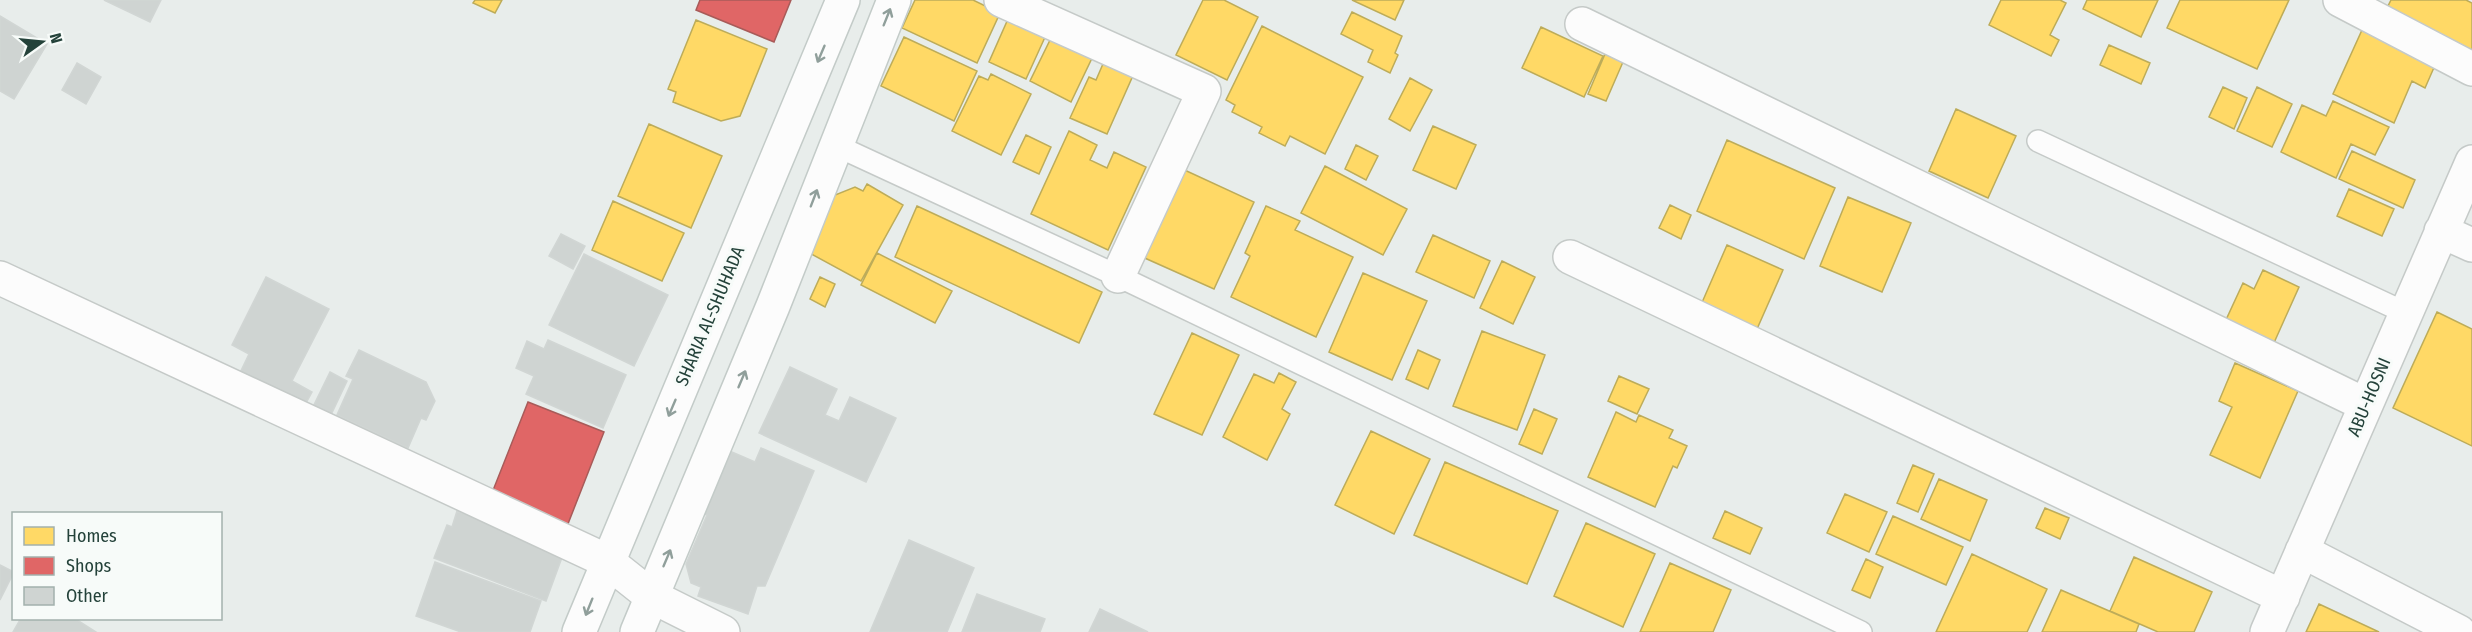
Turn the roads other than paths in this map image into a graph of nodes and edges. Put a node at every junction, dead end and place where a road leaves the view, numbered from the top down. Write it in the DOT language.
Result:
graph roads {
  1 [pos="843,0"];
  2 [pos="894,0"];
  3 [pos="1001,0"];
  4 [pos="2340,0"];
  5 [pos="1582,24"];
  6 [pos="2472,69"];
  7 [pos="2038,141"];
  8 [pos="835,145"];
  9 [pos="2472,162"];
  10 [pos="2441,231"];
  11 [pos="2472,245"];
  12 [pos="1569,257"];
  13 [pos="1118,276"];
  14 [pos="0,278"];
  15 [pos="2406,313"];
  16 [pos="2366,405"];
  17 [pos="2302,551"];
  18 [pos="607,561"];
  19 [pos="651,596"];
  20 [pos="2283,597"];
  21 [pos="579,632"];
  22 [pos="637,632"];
  23 [pos="723,632"];
  24 [pos="1861,632"];
  25 [pos="2268,632"];
  26 [pos="2459,632"];
  1 -- 18 [label="street, SHARIA AL-SHUHADA, one-way"];
  8 -- 2 [label="street, one-way"];
  3 -- 13 [label="street"];
  4 -- 6 [label="street"];
  5 -- 16 [label="street"];
  7 -- 15 [label="lane"];
  8 -- 13 [label="lane"];
  19 -- 8 [label="street, one-way"];
  9 -- 10 [label="street, ABU-HOSNI"];
  10 -- 11 [label="street"];
  10 -- 15 [label="street, ABU-HOSNI"];
  12 -- 20 [label="street"];
  13 -- 24 [label="lane"];
  14 -- 18 [label="street"];
  15 -- 16 [label="street, ABU-HOSNI"];
  16 -- 17 [label="street, ABU-HOSNI"];
  17 -- 20 [label="street, ABU-HOSNI"];
  17 -- 26 [label="street"];
  18 -- 19 [label="street"];
  18 -- 21 [label="street, SHARIA AL-SHUHADA, one-way"];
  19 -- 22 [label="street"];
  19 -- 23 [label="street"];
  20 -- 25 [label="street, ABU-HOSNI"];
}
